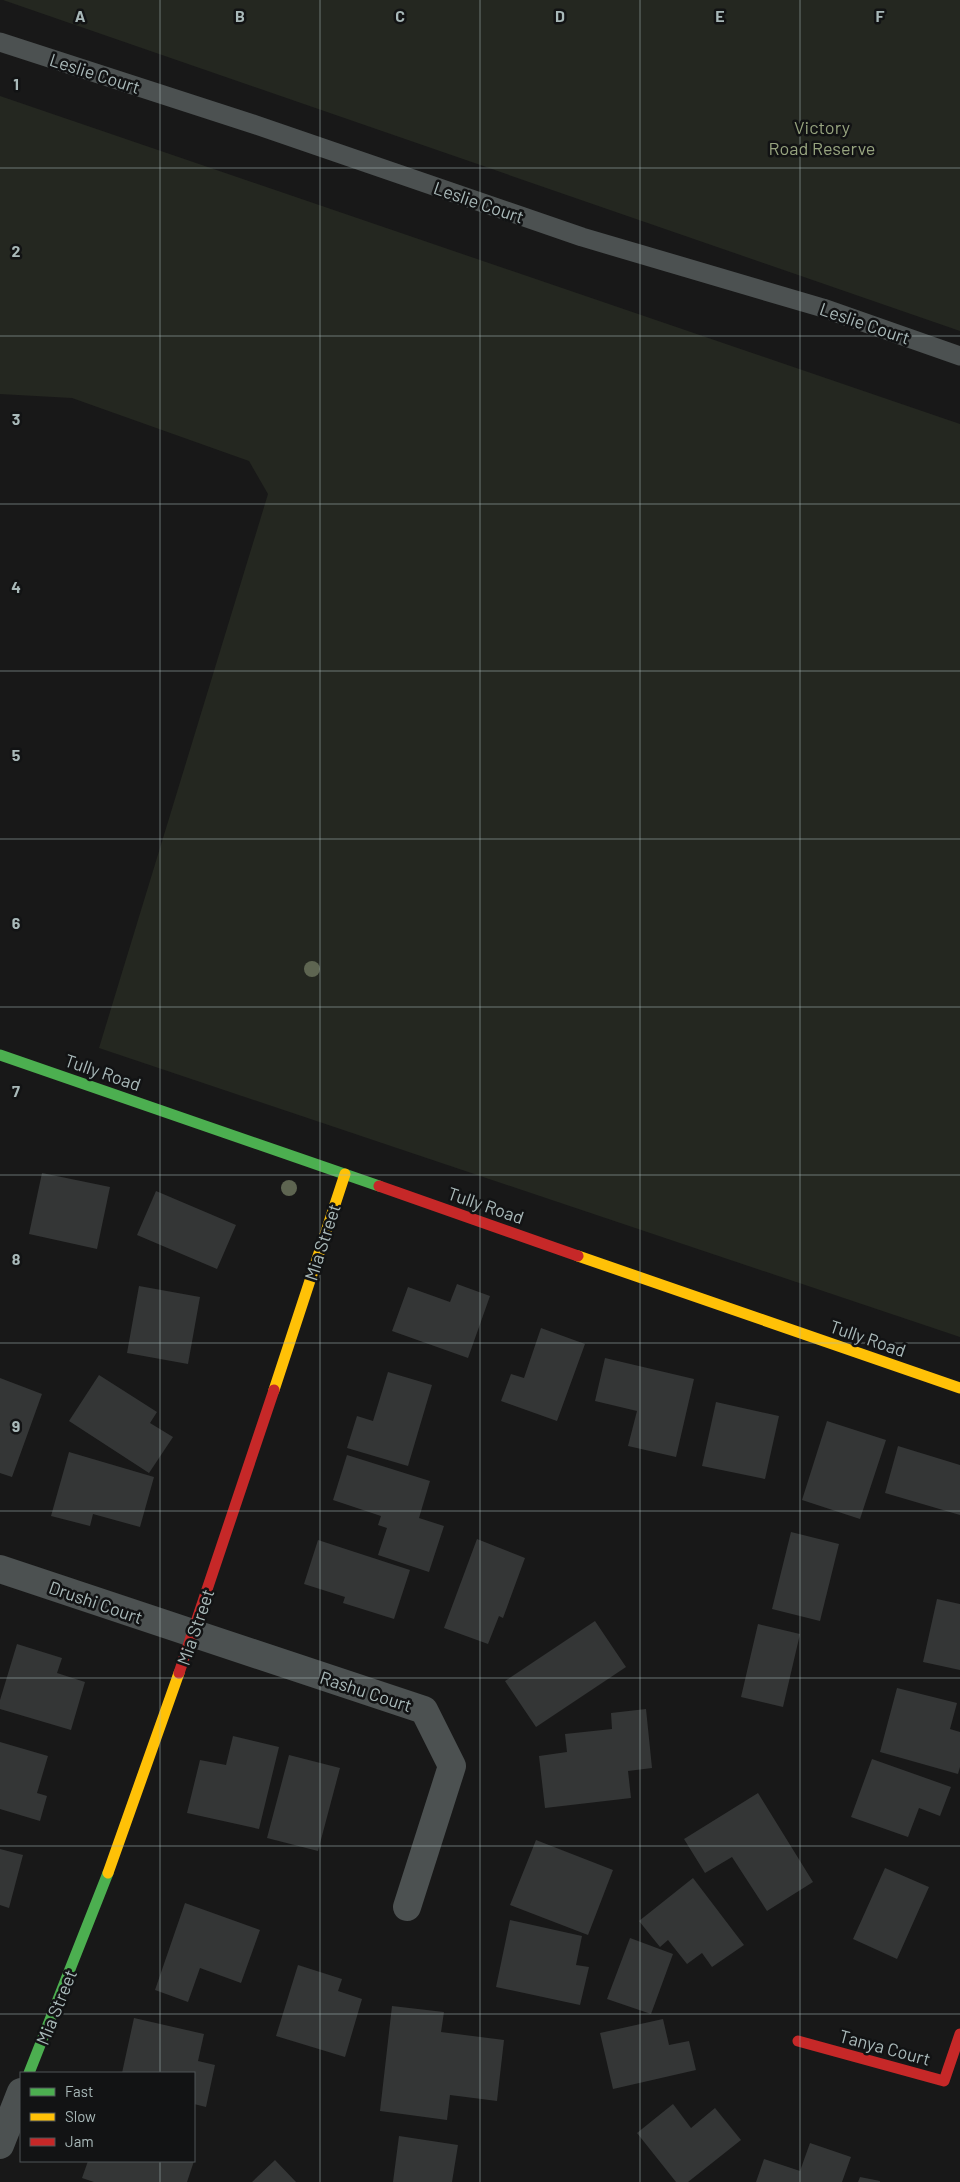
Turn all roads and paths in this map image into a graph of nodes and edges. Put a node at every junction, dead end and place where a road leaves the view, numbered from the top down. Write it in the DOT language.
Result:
graph roads {
  1 [pos="0,42"];
  2 [pos="960,356"];
  3 [pos="0,1055"];
  4 [pos="345,1174"];
  5 [pos="960,1388"];
  6 [pos="0,1569"];
  7 [pos="193,1634"];
  8 [pos="407,1907"];
  9 [pos="960,2034"];
  10 [pos="798,2041"];
  11 [pos="29,2072"];
  12 [pos="20,2094"];
  13 [pos="0,2142"];
  1 -- 2 [label="lane, Leslie Court"];
  3 -- 4 [label="street, Tully Road"];
  4 -- 5 [label="street, Tully Road"];
  4 -- 7 [label="street, Mia Street"];
  6 -- 7 [label="street, Drushi Court"];
  7 -- 8 [label="street, Rashu Court"];
  7 -- 11 [label="street, Mia Street"];
  9 -- 10 [label="street, Tanya Court"];
  12 -- 13 [label="street"];
}
